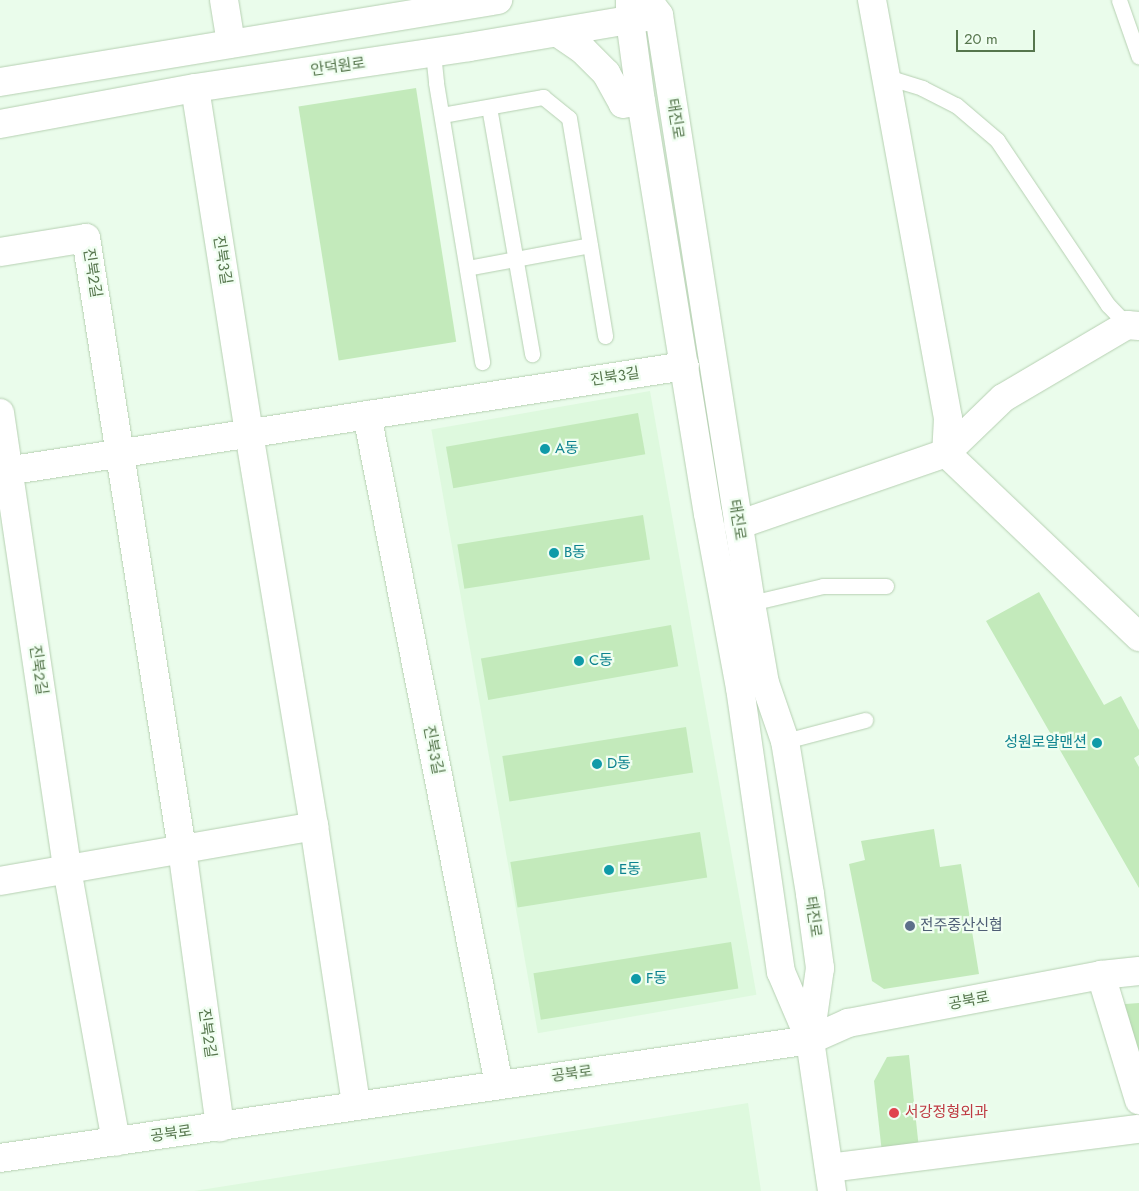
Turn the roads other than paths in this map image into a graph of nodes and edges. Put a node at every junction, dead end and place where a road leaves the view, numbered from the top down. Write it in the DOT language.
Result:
graph roads {
  1 [pos="224,0"];
  2 [pos="498,0"];
  3 [pos="872,0"];
  4 [pos="1119,0"];
  5 [pos="658,5"];
  6 [pos="630,10"];
  7 [pos="558,34"];
  8 [pos="231,43"];
  9 [pos="434,53"];
  10 [pos="1139,57"];
  11 [pos="887,77"];
  12 [pos="0,82"];
  13 [pos="195,88"];
  14 [pos="641,101"];
  15 [pos="489,107"];
  16 [pos="442,116"];
  17 [pos="0,124"];
  18 [pos="590,244"];
  19 [pos="0,252"];
  20 [pos="515,259"];
  21 [pos="467,268"];
  22 [pos="1133,326"];
  23 [pos="605,336"];
  24 [pos="532,354"];
  25 [pos="482,362"];
  26 [pos="685,366"];
  27 [pos="0,413"];
  28 [pos="367,415"];
  29 [pos="249,433"];
  30 [pos="946,452"];
  31 [pos="120,453"];
  32 [pos="4,471"];
  33 [pos="738,525"];
  34 [pos="886,586"];
  35 [pos="751,603"];
  36 [pos="1139,637"];
  37 [pos="865,720"];
  38 [pos="785,741"];
  39 [pos="314,826"];
  40 [pos="182,849"];
  41 [pos="67,869"];
  42 [pos="0,881"];
  43 [pos="1139,971"];
  44 [pos="1102,975"];
  45 [pos="810,1040"];
  46 [pos="499,1085"];
  47 [pos="1139,1100"];
  48 [pos="356,1104"];
  49 [pos="220,1127"];
  50 [pos="1139,1129"];
  51 [pos="116,1142"];
  52 [pos="0,1158"];
  53 [pos="831,1179"];
  1 -- 8 [label="street"];
  2 -- 8 [label="street"];
  3 -- 11 [label="street"];
  4 -- 10 [label="lane"];
  5 -- 6 [label="street, 안덕원로"];
  5 -- 33 [label="street, 태진로"];
  6 -- 7 [label="street, 안덕원로"];
  6 -- 14 [label="street, 태진로"];
  7 -- 9 [label="street, 안덕원로"];
  7 -- 14 [label="street"];
  8 -- 12 [label="street"];
  9 -- 13 [label="street, 안덕원로"];
  9 -- 16 [label="lane"];
  11 -- 22 [label="lane"];
  11 -- 30 [label="street"];
  13 -- 17 [label="street, 안덕원로"];
  13 -- 29 [label="street, 진북3길"];
  14 -- 26 [label="street, 태진로"];
  15 -- 16 [label="lane"];
  15 -- 18 [label="lane"];
  15 -- 20 [label="lane"];
  16 -- 21 [label="lane"];
  18 -- 20 [label="lane"];
  18 -- 23 [label="lane"];
  19 -- 31 [label="street, 진북2길"];
  20 -- 21 [label="lane"];
  20 -- 24 [label="lane"];
  21 -- 25 [label="lane"];
  22 -- 30 [label="street"];
  26 -- 28 [label="street, 진북3길"];
  26 -- 45 [label="street, 태진로"];
  27 -- 32 [label="street, 진북2길"];
  28 -- 29 [label="street, 진북3길"];
  28 -- 46 [label="street, 진북3길"];
  29 -- 31 [label="street"];
  29 -- 39 [label="street, 진북3길"];
  30 -- 33 [label="street"];
  30 -- 36 [label="street"];
  31 -- 32 [label="street"];
  31 -- 40 [label="street, 진북2길"];
  32 -- 41 [label="street, 진북2길"];
  33 -- 35 [label="street, 태진로"];
  34 -- 35 [label="lane"];
  35 -- 38 [label="street, 태진로"];
  37 -- 38 [label="lane"];
  38 -- 45 [label="street, 태진로"];
  39 -- 40 [label="street"];
  39 -- 48 [label="street, 진북3길"];
  40 -- 41 [label="street"];
  40 -- 49 [label="street, 진북2길"];
  41 -- 42 [label="street"];
  41 -- 51 [label="street, 진북2길"];
  43 -- 44 [label="street, 공북로"];
  44 -- 45 [label="street, 공북로"];
  44 -- 47 [label="street"];
  45 -- 46 [label="street, 공북로"];
  45 -- 53 [label="street, 태진로"];
  46 -- 48 [label="street, 공북로"];
  48 -- 49 [label="street, 공북로"];
  49 -- 51 [label="street, 공북로"];
  50 -- 53 [label="street"];
  51 -- 52 [label="street, 공북로"];
}
